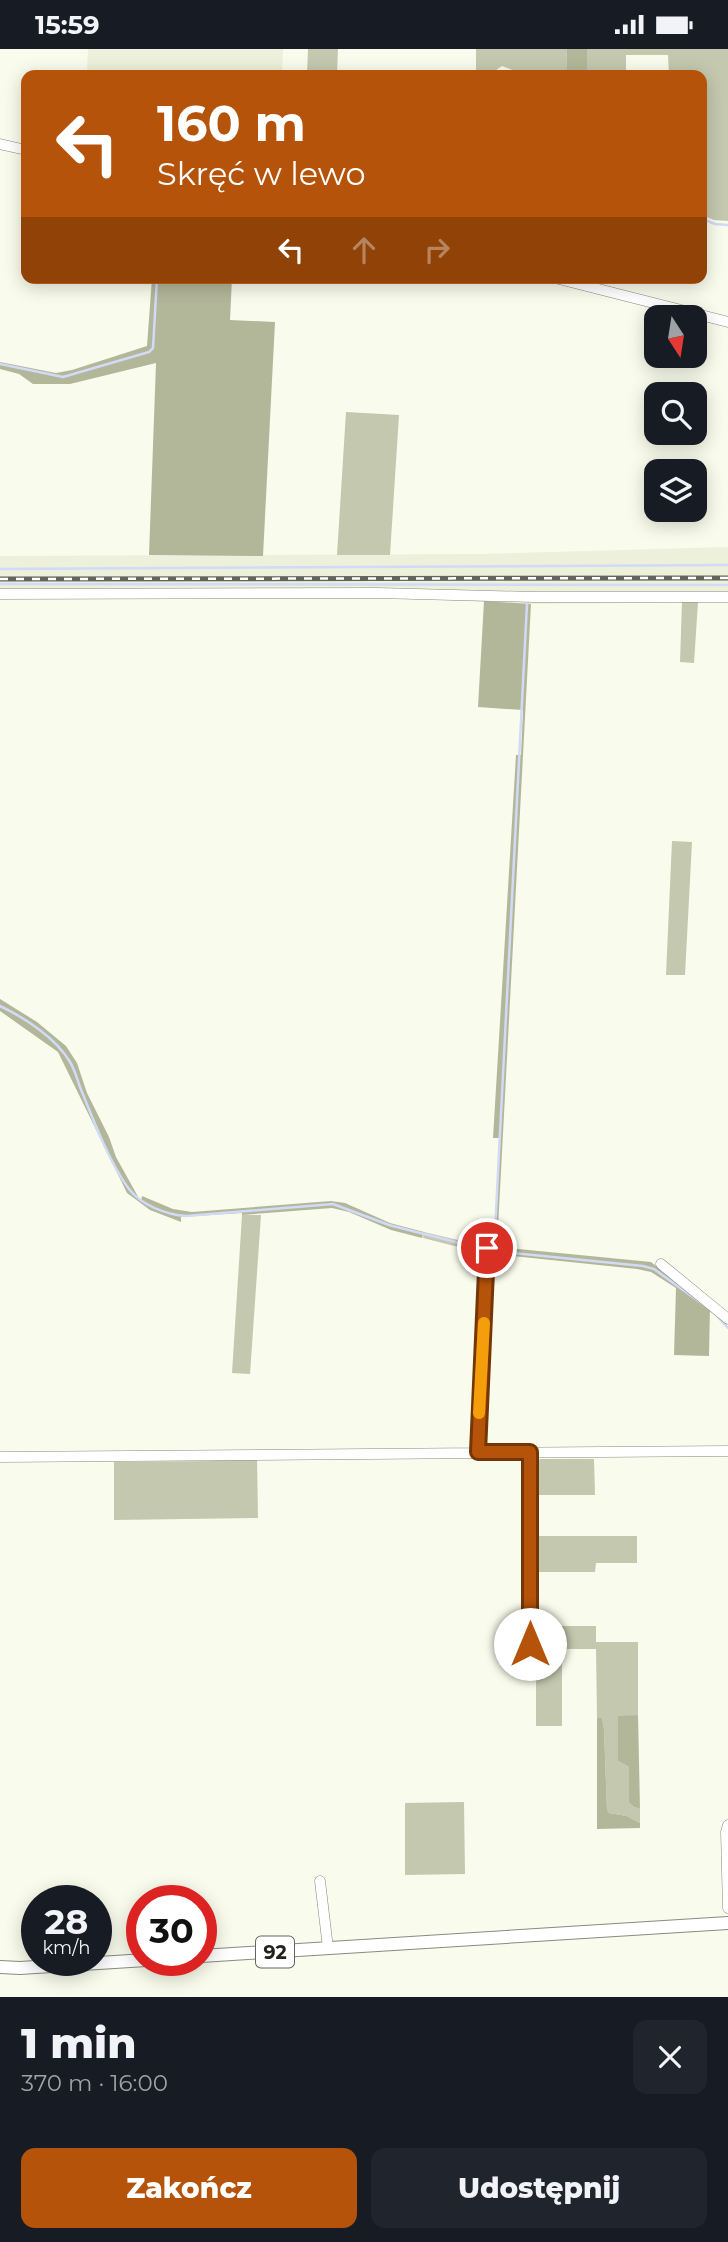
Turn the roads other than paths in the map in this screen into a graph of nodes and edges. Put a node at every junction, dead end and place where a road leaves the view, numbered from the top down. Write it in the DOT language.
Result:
graph roads {
  1 [pos="0,144"];
  2 [pos="21,149"];
  3 [pos="579,284"];
  4 [pos="728,322"];
  5 [pos="0,594"];
  6 [pos="728,597"];
  7 [pos="487,1248"];
  8 [pos="661,1264"];
  9 [pos="728,1319"];
  10 [pos="728,1451"];
  11 [pos="478,1452"];
  12 [pos="530,1452"];
  13 [pos="0,1457"];
  14 [pos="530,1644"];
  15 [pos="728,1825"];
  16 [pos="320,1881"];
  17 [pos="728,1908"];
  18 [pos="728,1923"];
  19 [pos="328,1948"];
  20 [pos="217,1956"];
  21 [pos="126,1961"];
  22 [pos="0,1969"];
  1 -- 2 [label="street"];
  3 -- 4 [label="street"];
  5 -- 6 [label="street"];
  7 -- 11 [label="street"];
  8 -- 9 [label="street"];
  10 -- 12 [label="street"];
  11 -- 12 [label="street"];
  11 -- 13 [label="street"];
  12 -- 14 [label="street"];
  15 -- 17 [label="street"];
  16 -- 19 [label="street"];
  18 -- 19 [label="main road, 92"];
  19 -- 20 [label="main road, 92"];
  21 -- 22 [label="main road"];
}
